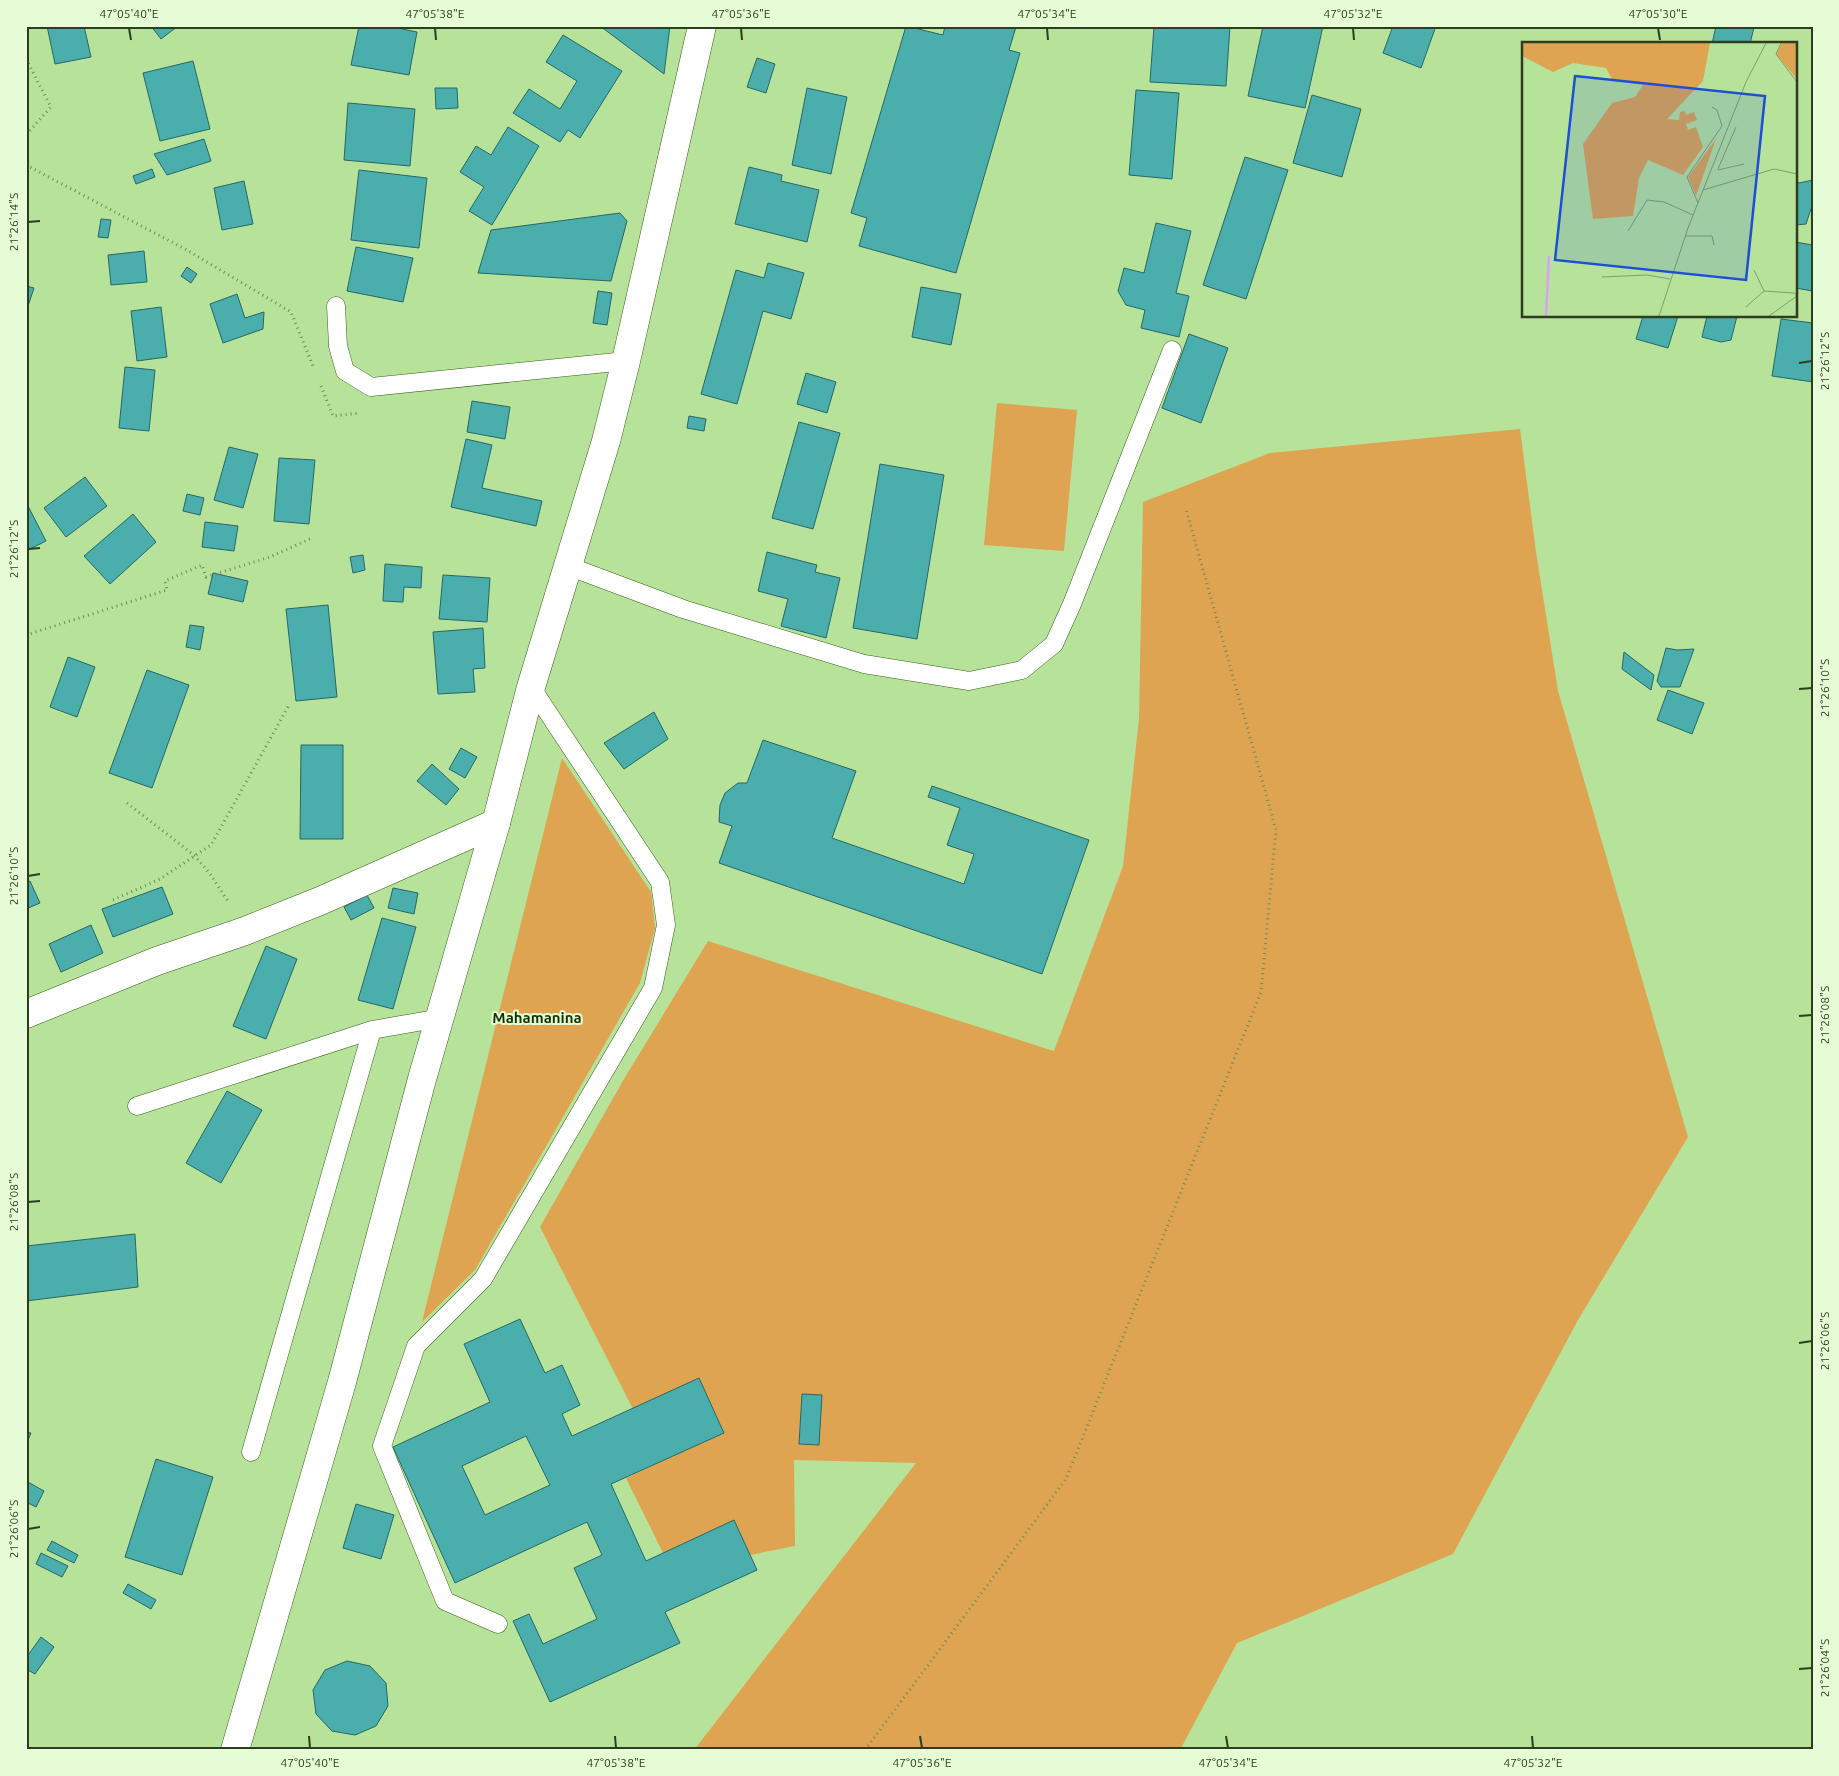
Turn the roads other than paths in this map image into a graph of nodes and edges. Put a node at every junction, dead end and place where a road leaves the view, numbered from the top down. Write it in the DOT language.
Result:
graph roads {
  1 [pos="702,26"];
  2 [pos="336,306"];
  3 [pos="1172,350"];
  4 [pos="626,361"];
  5 [pos="568,566"];
  6 [pos="531,688"];
  7 [pos="496,823"];
  8 [pos="26,1014"];
  9 [pos="441,1018"];
  10 [pos="372,1030"];
  11 [pos="137,1106"];
  12 [pos="251,1452"];
  13 [pos="498,1624"];
  14 [pos="235,1750"];
  1 -- 4 [label="street"];
  2 -- 4 [label="lane"];
  3 -- 5 [label="lane"];
  4 -- 5 [label="street"];
  5 -- 6 [label="street"];
  6 -- 7 [label="street"];
  6 -- 13 [label="lane"];
  7 -- 8 [label="street"];
  7 -- 9 [label="street"];
  9 -- 10 [label="lane"];
  9 -- 14 [label="street"];
  10 -- 11 [label="lane"];
  10 -- 12 [label="lane"];
}
